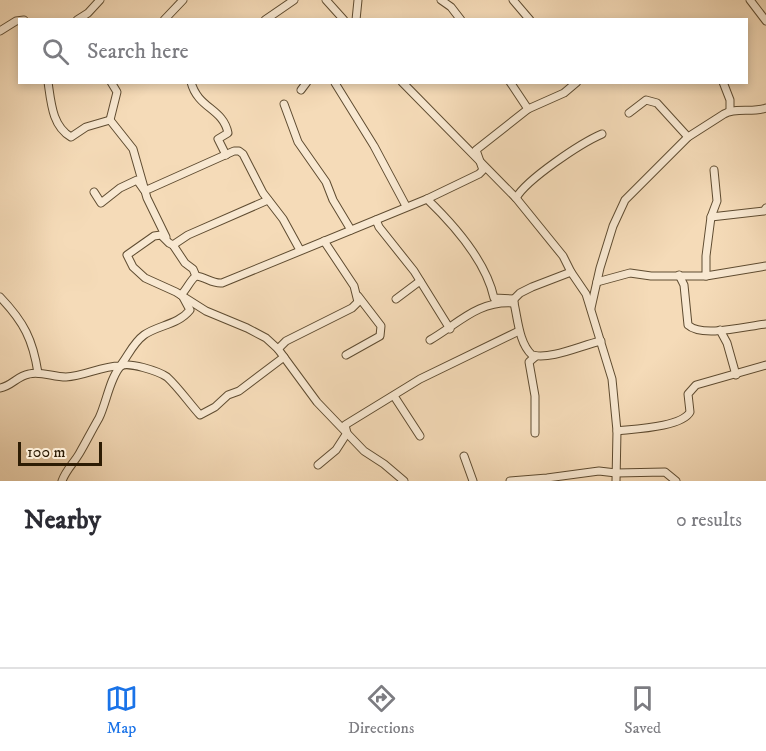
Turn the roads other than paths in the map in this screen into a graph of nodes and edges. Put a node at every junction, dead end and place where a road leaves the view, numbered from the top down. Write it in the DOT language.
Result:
graph roads {
  1 [pos="100,0"];
  2 [pos="183,0"];
  3 [pos="294,0"];
  4 [pos="326,0"];
  5 [pos="358,0"];
  6 [pos="441,0"];
  7 [pos="513,0"];
  8 [pos="750,0"];
  9 [pos="80,18"];
  10 [pos="166,18"];
  11 [pos="268,18"];
  12 [pos="340,18"];
  13 [pos="356,18"];
  14 [pos="459,18"];
  15 [pos="528,18"];
  16 [pos="18,21"];
  17 [pos="766,21"];
  18 [pos="0,32"];
  19 [pos="48,84"];
  20 [pos="112,84"];
  21 [pos="192,84"];
  22 [pos="306,84"];
  23 [pos="336,84"];
  24 [pos="404,84"];
  25 [pos="511,84"];
  26 [pos="575,84"];
  27 [pos="724,84"];
  28 [pos="301,90"];
  29 [pos="284,104"];
  30 [pos="766,108"];
  31 [pos="528,109"];
  32 [pos="730,111"];
  33 [pos="629,113"];
  34 [pos="110,120"];
  35 [pos="602,134"];
  36 [pos="688,137"];
  37 [pos="226,155"];
  38 [pos="482,165"];
  39 [pos="714,170"];
  40 [pos="144,190"];
  41 [pos="94,192"];
  42 [pos="516,198"];
  43 [pos="427,199"];
  44 [pos="268,200"];
  45 [pos="406,206"];
  46 [pos="766,208"];
  47 [pos="711,217"];
  48 [pos="376,220"];
  49 [pos="351,230"];
  50 [pos="324,241"];
  51 [pos="171,244"];
  52 [pos="300,250"];
  53 [pos="766,266"];
  54 [pos="570,272"];
  55 [pos="679,275"];
  56 [pos="196,276"];
  57 [pos="688,276"];
  58 [pos="706,276"];
  59 [pos="420,282"];
  60 [pos="597,282"];
  61 [pos="684,285"];
  62 [pos="181,295"];
  63 [pos="358,296"];
  64 [pos="0,297"];
  65 [pos="396,299"];
  66 [pos="514,301"];
  67 [pos="590,310"];
  68 [pos="766,324"];
  69 [pos="450,329"];
  70 [pos="720,330"];
  71 [pos="519,331"];
  72 [pos="430,340"];
  73 [pos="601,341"];
  74 [pos="278,349"];
  75 [pos="528,351"];
  76 [pos="346,355"];
  77 [pos="536,356"];
  78 [pos="284,357"];
  79 [pos="529,362"];
  80 [pos="766,365"];
  81 [pos="120,366"];
  82 [pos="38,374"];
  83 [pos="736,375"];
  84 [pos="0,387"];
  85 [pos="394,396"];
  86 [pos="617,431"];
  87 [pos="347,433"];
  88 [pos="535,433"];
  89 [pos="420,436"];
  90 [pos="464,456"];
  91 [pos="318,465"];
  92 [pos="616,477"];
  93 [pos="62,481"];
  94 [pos="404,481"];
  95 [pos="473,481"];
  96 [pos="510,481"];
  97 [pos="676,481"];
  1 -- 9 [label="street"];
  2 -- 10 [label="street"];
  3 -- 11 [label="street"];
  4 -- 12 [label="street"];
  5 -- 13 [label="street"];
  6 -- 14 [label="street"];
  7 -- 15 [label="street"];
  8 -- 17 [label="street"];
  16 -- 18 [label="street"];
  19 -- 34 [label="street"];
  20 -- 34 [label="street"];
  21 -- 37 [label="street"];
  22 -- 28 [label="street"];
  23 -- 45 [label="street"];
  24 -- 38 [label="street"];
  25 -- 31 [label="street"];
  26 -- 31 [label="street"];
  27 -- 32 [label="street"];
  29 -- 49 [label="street"];
  30 -- 32 [label="street"];
  31 -- 38 [label="street"];
  32 -- 36 [label="street"];
  33 -- 36 [label="street"];
  34 -- 40 [label="street"];
  35 -- 42 [label="street"];
  36 -- 60 [label="street"];
  37 -- 40 [label="street"];
  37 -- 44 [label="street"];
  38 -- 42 [label="street"];
  38 -- 43 [label="street"];
  39 -- 47 [label="street"];
  40 -- 41 [label="street"];
  40 -- 51 [label="street"];
  42 -- 54 [label="street"];
  43 -- 45 [label="street"];
  43 -- 66 [label="street"];
  44 -- 51 [label="street"];
  44 -- 52 [label="street"];
  45 -- 48 [label="street"];
  46 -- 47 [label="street"];
  47 -- 58 [label="street"];
  48 -- 49 [label="street"];
  48 -- 59 [label="street"];
  49 -- 50 [label="street"];
  50 -- 52 [label="street"];
  50 -- 63 [label="street"];
  51 -- 56 [label="street"];
  51 -- 62 [label="street"];
  52 -- 56 [label="street"];
  53 -- 58 [label="street"];
  54 -- 66 [label="street"];
  54 -- 67 [label="street"];
  55 -- 57 [label="street"];
  55 -- 60 [label="street"];
  55 -- 61 [label="street"];
  56 -- 62 [label="street"];
  57 -- 58 [label="street"];
  57 -- 61 [label="street"];
  59 -- 65 [label="street"];
  59 -- 69 [label="street"];
  60 -- 67 [label="street"];
  61 -- 70 [label="street"];
  62 -- 74 [label="street"];
  62 -- 81 [label="street"];
  63 -- 74 [label="street"];
  63 -- 76 [label="street"];
  64 -- 82 [label="street"];
  66 -- 69 [label="street"];
  66 -- 71 [label="street"];
  67 -- 73 [label="street"];
  68 -- 70 [label="street"];
  69 -- 72 [label="street"];
  70 -- 83 [label="street"];
  71 -- 75 [label="street"];
  71 -- 85 [label="street"];
  73 -- 77 [label="street"];
  73 -- 86 [label="street"];
  74 -- 78 [label="street"];
  75 -- 77 [label="street"];
  75 -- 79 [label="street"];
  77 -- 79 [label="street"];
  78 -- 81 [label="street"];
  78 -- 87 [label="street"];
  79 -- 88 [label="street"];
  80 -- 83 [label="street"];
  81 -- 82 [label="street"];
  81 -- 93 [label="street"];
  82 -- 84 [label="street"];
  83 -- 86 [label="street"];
  85 -- 87 [label="street"];
  85 -- 89 [label="street"];
  86 -- 92 [label="street"];
  87 -- 91 [label="street"];
  87 -- 94 [label="street"];
  90 -- 95 [label="street"];
  92 -- 96 [label="street"];
  92 -- 97 [label="street"];
}
